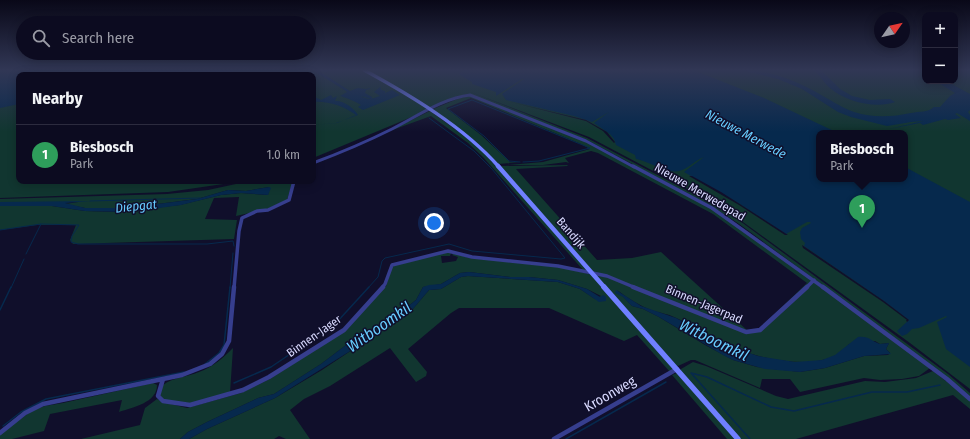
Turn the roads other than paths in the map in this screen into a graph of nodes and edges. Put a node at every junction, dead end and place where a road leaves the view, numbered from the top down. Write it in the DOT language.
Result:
graph roads {
  1 [pos="404,90"];
  2 [pos="430,110"];
  3 [pos="316,162"];
  4 [pos="293,184"];
  5 [pos="593,274"];
  6 [pos="814,280"];
  7 [pos="677,369"];
  8 [pos="163,379"];
  9 [pos="970,399"];
  10 [pos="0,433"];
  11 [pos="554,439"];
  12 [pos="738,439"];
  1 -- 2 [label="main road, Bandijk"];
  2 -- 3 [label="street"];
  2 -- 5 [label="main road, Bandijk"];
  2 -- 6 [label="street, Nieuwe Merwedepad"];
  4 -- 8 [label="street"];
  5 -- 6 [label="street, Binnen-Jagerpad"];
  5 -- 7 [label="main road, Bandijk"];
  5 -- 8 [label="street, Binnen-Jager"];
  6 -- 9 [label="street, Nieuwe Merwedepad"];
  7 -- 11 [label="street, Kroonweg"];
  7 -- 12 [label="main road, Bandijk"];
  8 -- 10 [label="street"];
}
